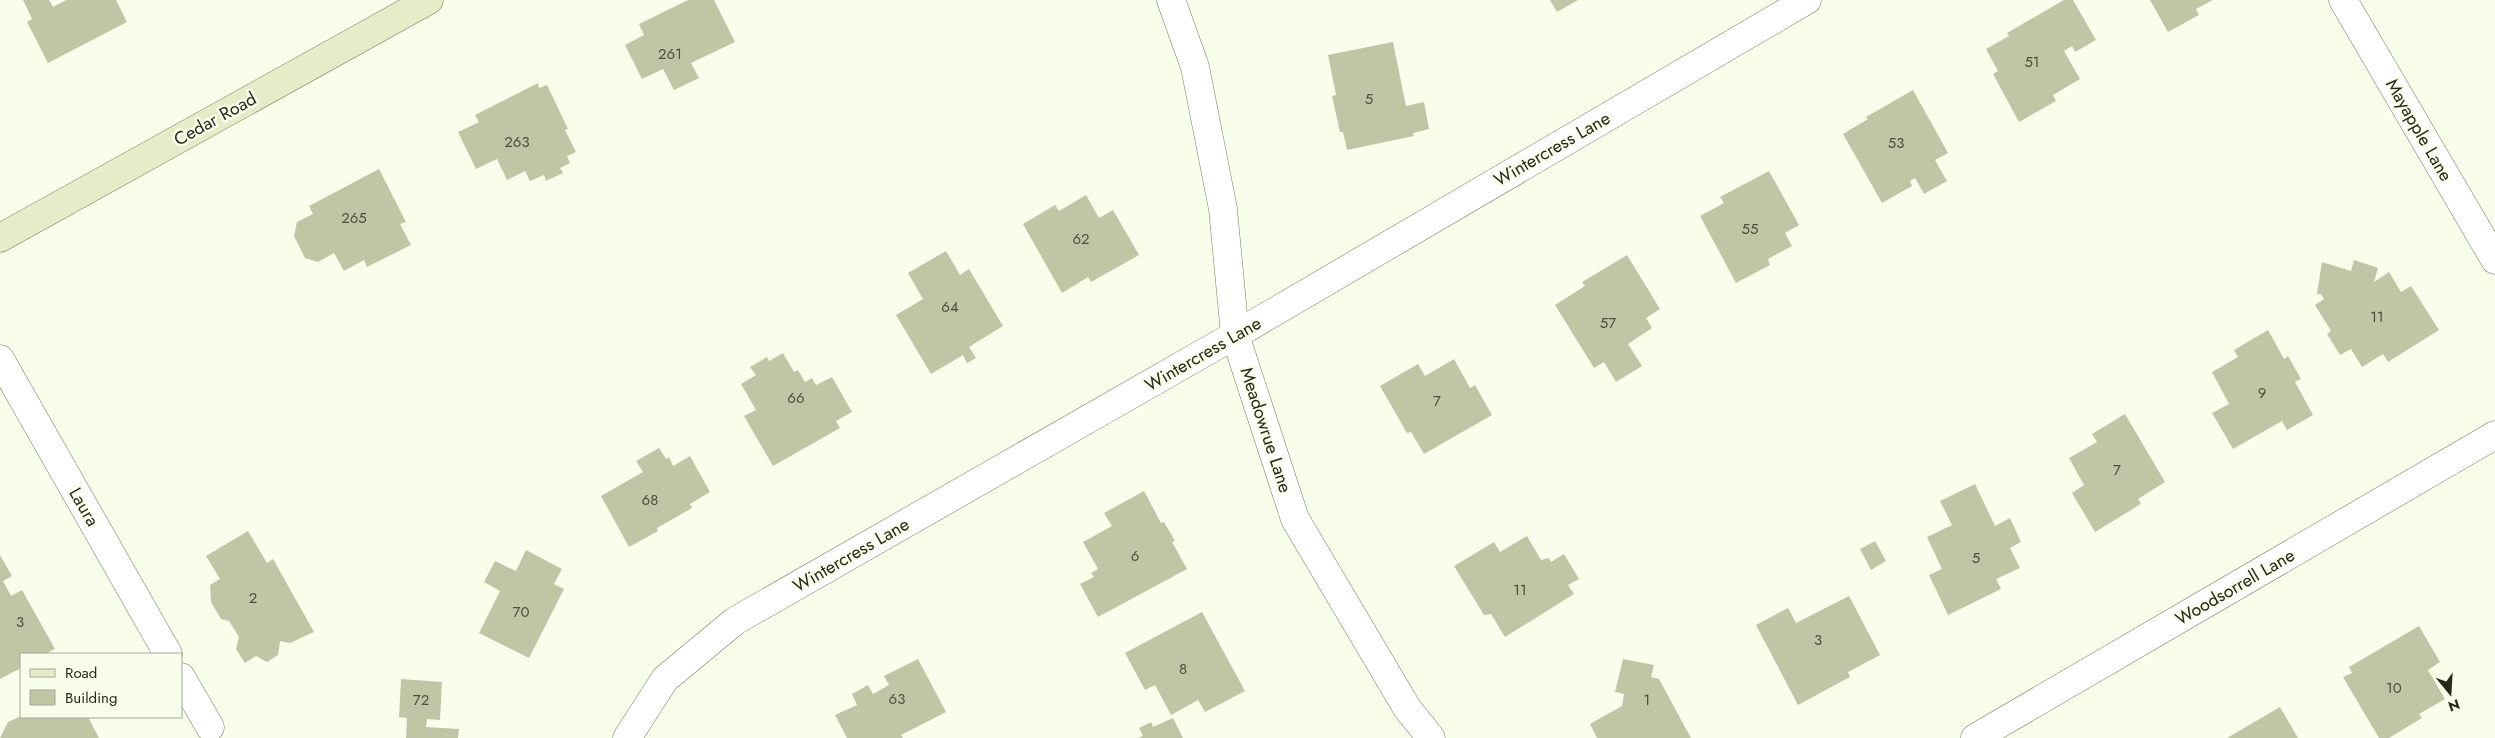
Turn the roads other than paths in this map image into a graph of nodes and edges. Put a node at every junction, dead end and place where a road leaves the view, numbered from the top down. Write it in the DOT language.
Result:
graph roads {
  1 [pos="429,0"];
  2 [pos="1171,0"];
  3 [pos="1807,0"];
  4 [pos="2343,0"];
  5 [pos="0,238"];
  6 [pos="2495,260"];
  7 [pos="1235,335"];
  8 [pos="0,359"];
  9 [pos="2495,435"];
  10 [pos="167,653"];
  11 [pos="182,679"];
  12 [pos="210,727"];
  13 [pos="626,738"];
  14 [pos="1431,738"];
  15 [pos="1975,738"];
  1 -- 5 [label="street, Cedar Road"];
  2 -- 7 [label="street, Meadowrue Lane"];
  3 -- 7 [label="street, Wintercress Lane"];
  4 -- 6 [label="street, Mayapple Lane"];
  7 -- 13 [label="street, Wintercress Lane"];
  7 -- 14 [label="street, Meadowrue Lane"];
  8 -- 10 [label="street, Laura"];
  9 -- 15 [label="street, Woodsorrell Lane"];
  11 -- 12 [label="street"];
}
